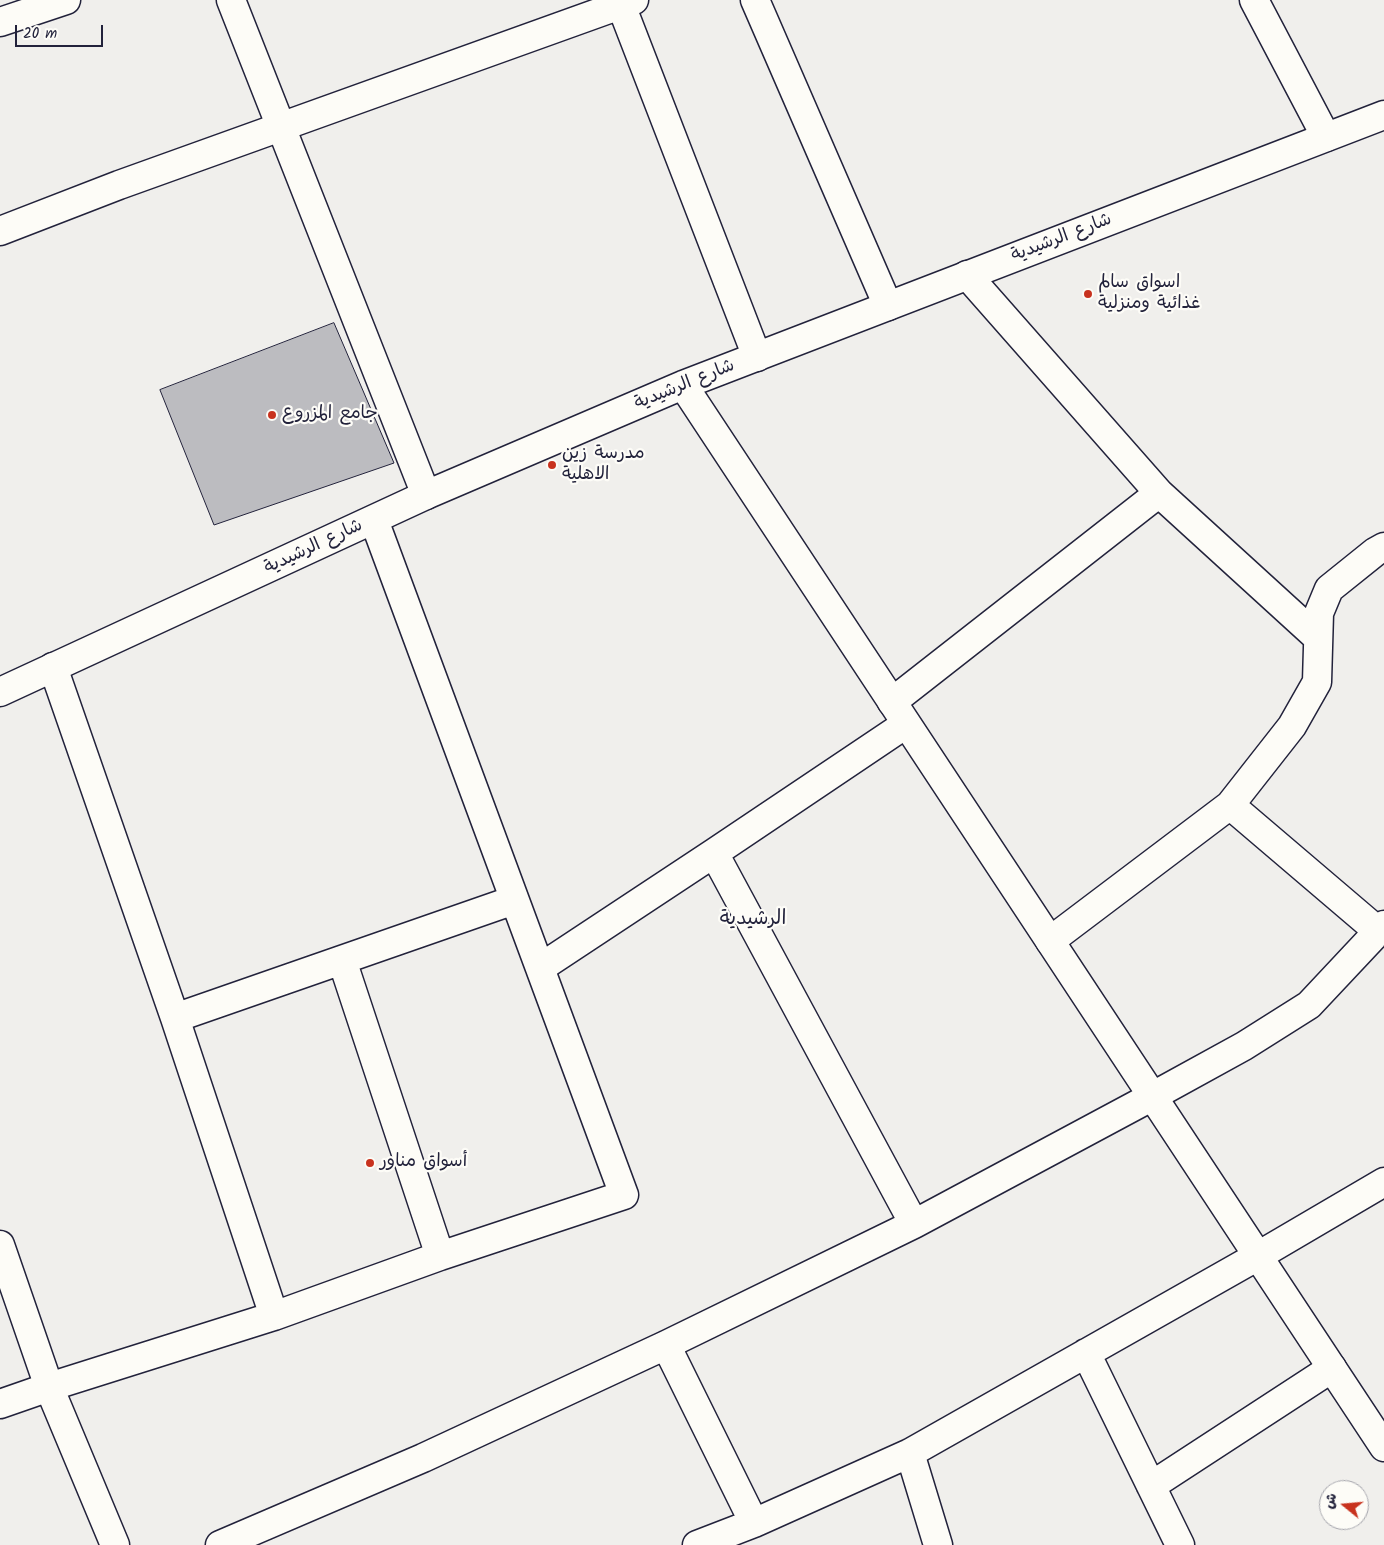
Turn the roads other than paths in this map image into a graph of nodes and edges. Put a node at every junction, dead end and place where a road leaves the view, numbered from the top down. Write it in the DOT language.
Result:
graph roads {
  1 [pos="66,0"];
  2 [pos="232,0"];
  3 [pos="755,0"];
  4 [pos="1254,0"];
  5 [pos="628,2"];
  6 [pos="0,22"];
  7 [pos="1384,115"];
  8 [pos="282,126"];
  9 [pos="1326,137"];
  10 [pos="0,231"];
  11 [pos="967,275"];
  12 [pos="888,306"];
  13 [pos="757,357"];
  14 [pos="683,385"];
  15 [pos="1159,493"];
  16 [pos="426,495"];
  17 [pos="374,520"];
  18 [pos="1384,547"];
  19 [pos="1318,638"];
  20 [pos="53,667"];
  21 [pos="0,692"];
  22 [pos="899,713"];
  23 [pos="1230,805"];
  24 [pos="714,853"];
  25 [pos="514,900"];
  26 [pos="1381,928"];
  27 [pos="1050,941"];
  28 [pos="342,960"];
  29 [pos="540,968"];
  30 [pos="175,1018"];
  31 [pos="1153,1096"];
  32 [pos="1384,1182"];
  33 [pos="914,1224"];
  34 [pos="0,1245"];
  35 [pos="440,1256"];
  36 [pos="1258,1256"];
  37 [pos="274,1316"];
  38 [pos="666,1345"];
  39 [pos="1086,1353"];
  40 [pos="1332,1368"];
  41 [pos="48,1388"];
  42 [pos="0,1404"];
  43 [pos="1384,1446"];
  44 [pos="910,1452"];
  45 [pos="1151,1486"];
  46 [pos="754,1523"];
  47 [pos="115,1545"];
  48 [pos="220,1545"];
  49 [pos="697,1545"];
  50 [pos="938,1545"];
  51 [pos="1180,1545"];
  1 -- 6 [label="street"];
  2 -- 8 [label="street"];
  3 -- 12 [label="street"];
  4 -- 9 [label="street"];
  5 -- 8 [label="street"];
  5 -- 13 [label="street"];
  7 -- 9 [label="street, شارع الرشيدية"];
  8 -- 10 [label="street"];
  8 -- 16 [label="street"];
  9 -- 11 [label="street, شارع الرشيدية"];
  11 -- 12 [label="street, شارع الرشيدية"];
  11 -- 15 [label="street"];
  12 -- 13 [label="street, شارع الرشيدية"];
  13 -- 14 [label="street, شارع الرشيدية"];
  14 -- 16 [label="street, شارع الرشيدية"];
  14 -- 22 [label="street"];
  15 -- 19 [label="street"];
  15 -- 22 [label="street"];
  16 -- 17 [label="street, شارع الرشيدية"];
  17 -- 20 [label="street, شارع الرشيدية"];
  17 -- 25 [label="street"];
  18 -- 19 [label="street"];
  19 -- 23 [label="street"];
  20 -- 21 [label="street, شارع الرشيدية"];
  20 -- 30 [label="street"];
  22 -- 24 [label="street"];
  22 -- 27 [label="street"];
  23 -- 26 [label="street"];
  23 -- 27 [label="street"];
  24 -- 29 [label="street"];
  24 -- 33 [label="street"];
  25 -- 28 [label="street"];
  25 -- 29 [label="street"];
  26 -- 31 [label="street"];
  27 -- 31 [label="street"];
  28 -- 30 [label="street"];
  28 -- 35 [label="street"];
  29 -- 35 [label="street"];
  30 -- 37 [label="street"];
  31 -- 33 [label="street"];
  31 -- 36 [label="street"];
  32 -- 36 [label="street"];
  33 -- 38 [label="street"];
  34 -- 41 [label="street"];
  35 -- 37 [label="street"];
  36 -- 39 [label="street"];
  36 -- 40 [label="street"];
  37 -- 41 [label="street"];
  38 -- 46 [label="street"];
  38 -- 48 [label="street"];
  39 -- 44 [label="street"];
  39 -- 45 [label="street"];
  40 -- 43 [label="street"];
  40 -- 45 [label="street"];
  41 -- 42 [label="street"];
  41 -- 47 [label="street"];
  44 -- 46 [label="street"];
  44 -- 50 [label="street"];
  45 -- 51 [label="street"];
  46 -- 49 [label="street"];
}
